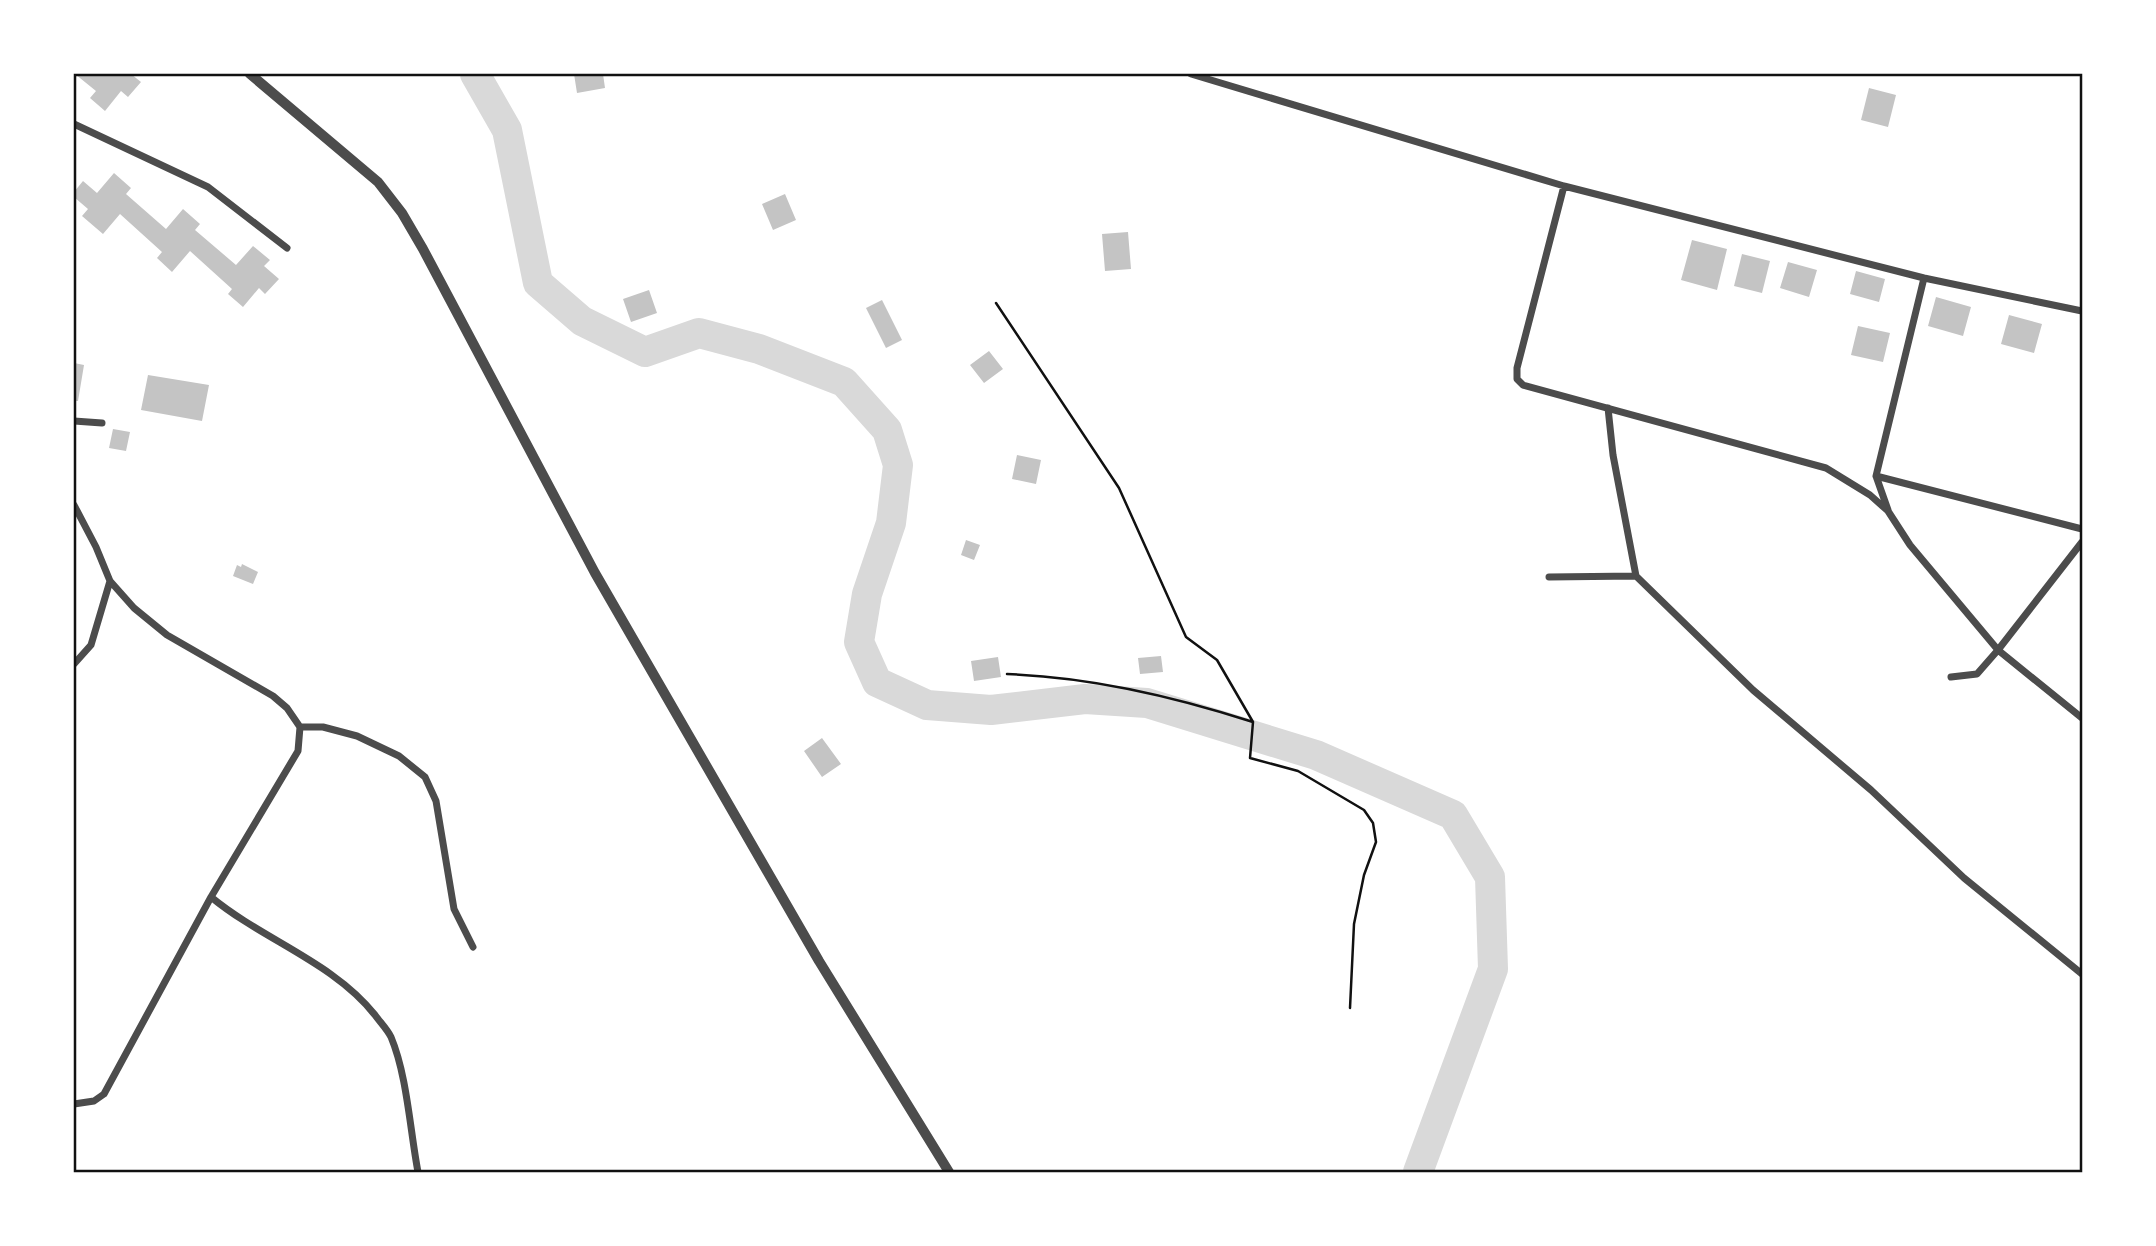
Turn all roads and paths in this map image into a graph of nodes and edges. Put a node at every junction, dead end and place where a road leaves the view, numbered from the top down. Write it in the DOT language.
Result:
graph roads {
  1 [pos="250,74"];
  2 [pos="1191,74"];
  3 [pos="74,124"];
  4 [pos="1564,186"];
  5 [pos="287,248"];
  6 [pos="1924,278"];
  7 [pos="996,303"];
  8 [pos="2082,311"];
  9 [pos="1608,408"];
  10 [pos="74,421"];
  11 [pos="102,423"];
  12 [pos="1877,477"];
  13 [pos="74,505"];
  14 [pos="1888,511"];
  15 [pos="2082,529"];
  16 [pos="2082,542"];
  17 [pos="1636,576"];
  18 [pos="1549,577"];
  19 [pos="110,581"];
  20 [pos="1998,650"];
  21 [pos="74,664"];
  22 [pos="1007,674"];
  23 [pos="1951,677"];
  24 [pos="2082,718"];
  25 [pos="1253,722"];
  26 [pos="300,727"];
  27 [pos="211,897"];
  28 [pos="473,947"];
  29 [pos="2082,974"];
  30 [pos="1350,1008"];
  31 [pos="74,1104"];
  32 [pos="418,1172"];
  33 [pos="949,1172"];
  1 -- 33 [label="street"];
  2 -- 4 [label="street"];
  3 -- 5 [label="street"];
  4 -- 6 [label="street"];
  4 -- 9 [label="street"];
  6 -- 8 [label="street"];
  6 -- 12 [label="street"];
  7 -- 25 [label="path"];
  9 -- 14 [label="street"];
  9 -- 17 [label="street"];
  10 -- 11 [label="street"];
  12 -- 14 [label="street"];
  12 -- 15 [label="street"];
  13 -- 19 [label="street"];
  14 -- 20 [label="street"];
  16 -- 20 [label="street"];
  17 -- 18 [label="street"];
  17 -- 29 [label="street"];
  19 -- 21 [label="street"];
  19 -- 26 [label="street"];
  20 -- 23 [label="street"];
  20 -- 24 [label="street"];
  22 -- 25 [label="path"];
  25 -- 30 [label="path"];
  26 -- 27 [label="street"];
  26 -- 28 [label="street"];
  27 -- 31 [label="street"];
  27 -- 32 [label="street"];
}
